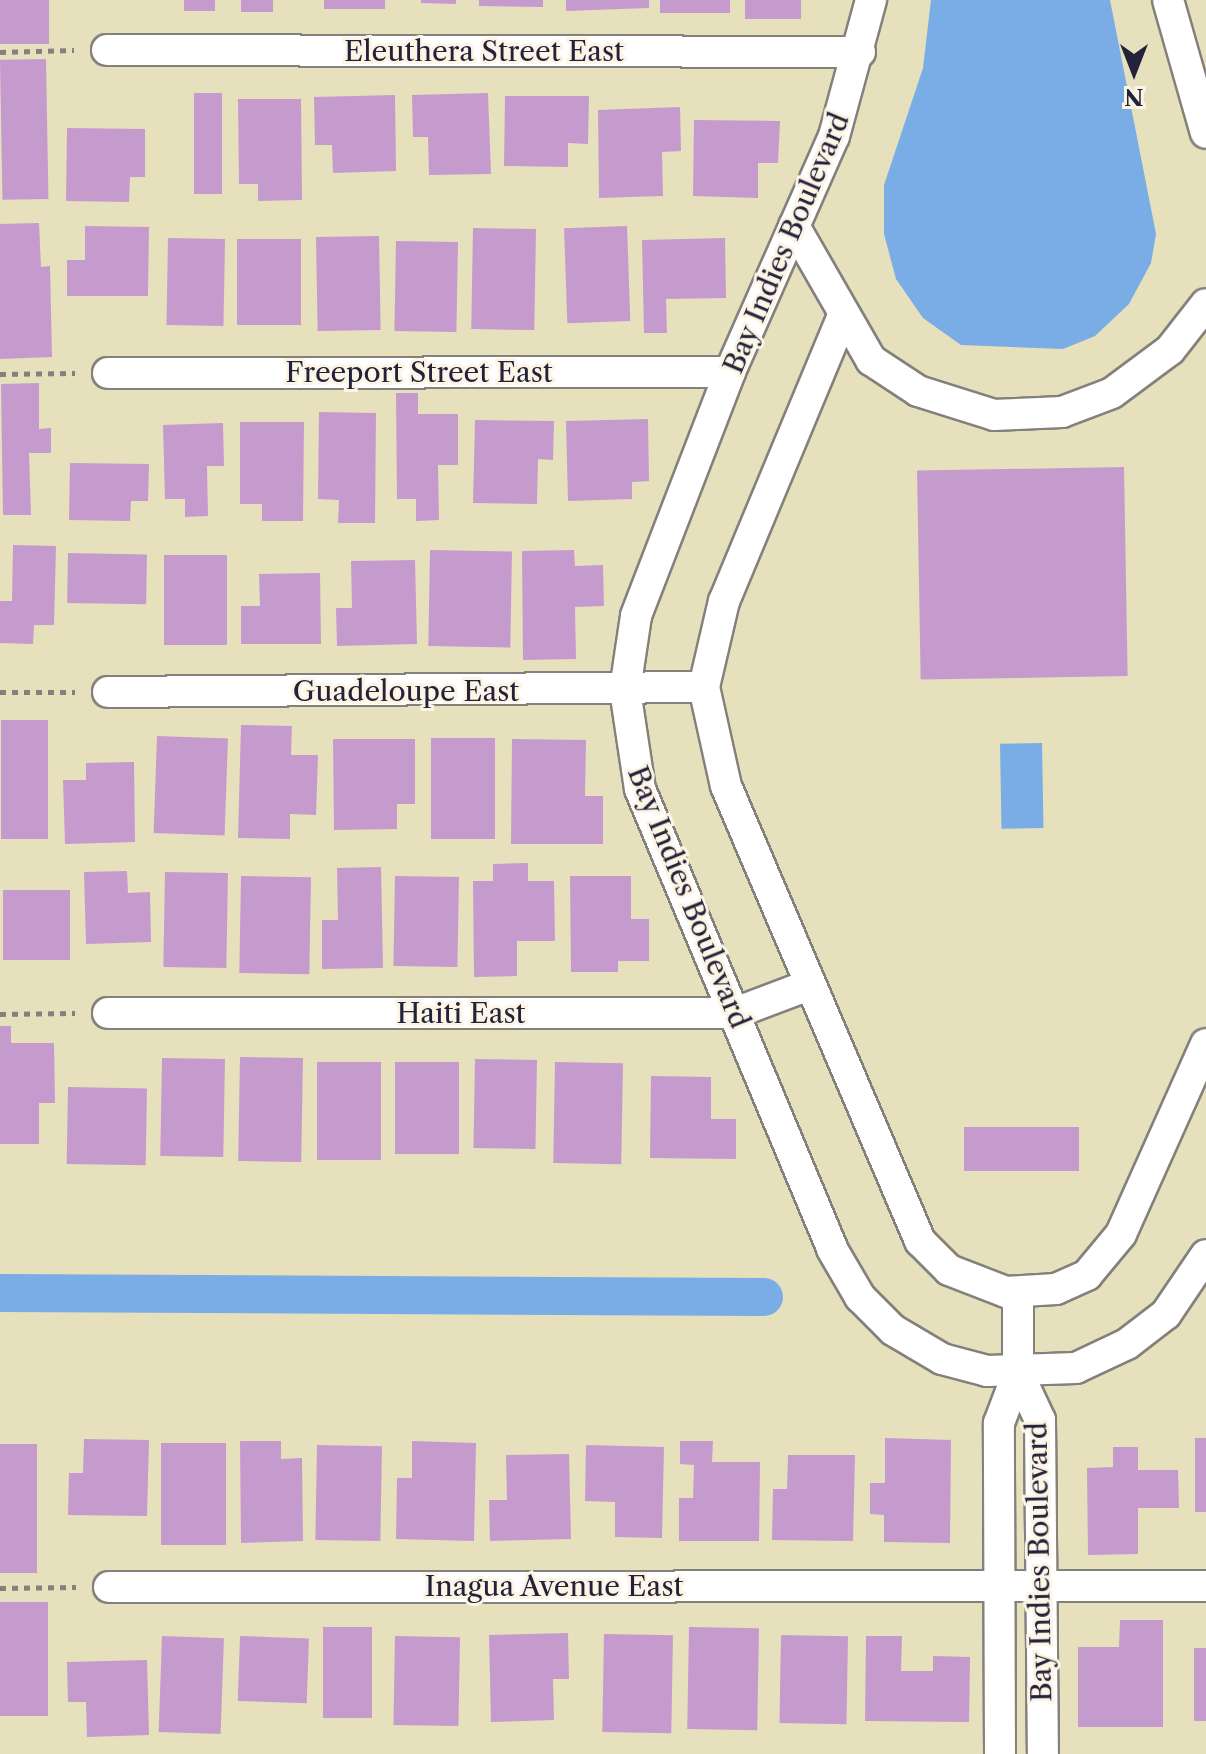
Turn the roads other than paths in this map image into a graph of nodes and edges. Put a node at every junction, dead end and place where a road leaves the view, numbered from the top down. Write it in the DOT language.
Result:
graph roads {
  1 [pos="871,0"];
  2 [pos="1168,0"];
  3 [pos="107,50"];
  4 [pos="1192,51"];
  5 [pos="860,52"];
  6 [pos="1206,133"];
  7 [pos="794,226"];
  8 [pos="842,318"];
  9 [pos="1203,319"];
  10 [pos="730,372"];
  11 [pos="108,373"];
  12 [pos="704,687"];
  13 [pos="625,690"];
  14 [pos="108,692"];
  15 [pos="809,985"];
  16 [pos="108,1013"];
  17 [pos="735,1013"];
  18 [pos="1206,1044"];
  19 [pos="1206,1255"];
  20 [pos="1018,1293"];
  21 [pos="1018,1373"];
  22 [pos="998,1586"];
  23 [pos="1043,1586"];
  24 [pos="1206,1586"];
  25 [pos="109,1587"];
  26 [pos="1000,1754"];
  27 [pos="1043,1754"];
  1 -- 5 [label="street, Bay Indies Boulevard"];
  2 -- 4 [label="street"];
  3 -- 5 [label="street, Eleuthera Street East"];
  4 -- 6 [label="street"];
  5 -- 7 [label="street, Bay Indies Boulevard"];
  7 -- 8 [label="street"];
  7 -- 10 [label="street, Bay Indies Boulevard"];
  8 -- 9 [label="street"];
  8 -- 12 [label="street"];
  10 -- 11 [label="street, Freeport Street East"];
  10 -- 13 [label="street, Bay Indies Boulevard"];
  12 -- 13 [label="street, Guadeloupe East"];
  12 -- 15 [label="street"];
  13 -- 14 [label="street, Guadeloupe East"];
  13 -- 17 [label="street, Bay Indies Boulevard"];
  15 -- 17 [label="street, Haiti East"];
  15 -- 20 [label="street"];
  16 -- 17 [label="street, Haiti East"];
  17 -- 21 [label="street, Bay Indies Boulevard"];
  18 -- 20 [label="street"];
  19 -- 21 [label="street, Bay Indies Boulevard"];
  20 -- 21 [label="street, Bay Indies Boulevard"];
  21 -- 22 [label="street, Bay Indies Boulevard"];
  21 -- 23 [label="street, Bay Indies Boulevard"];
  22 -- 23 [label="street, Inagua Avenue East"];
  22 -- 25 [label="street, Inagua Avenue East"];
  22 -- 26 [label="street, Bay Indies Boulevard"];
  23 -- 24 [label="street, Inagua Avenue East"];
  23 -- 27 [label="street, Bay Indies Boulevard"];
}
